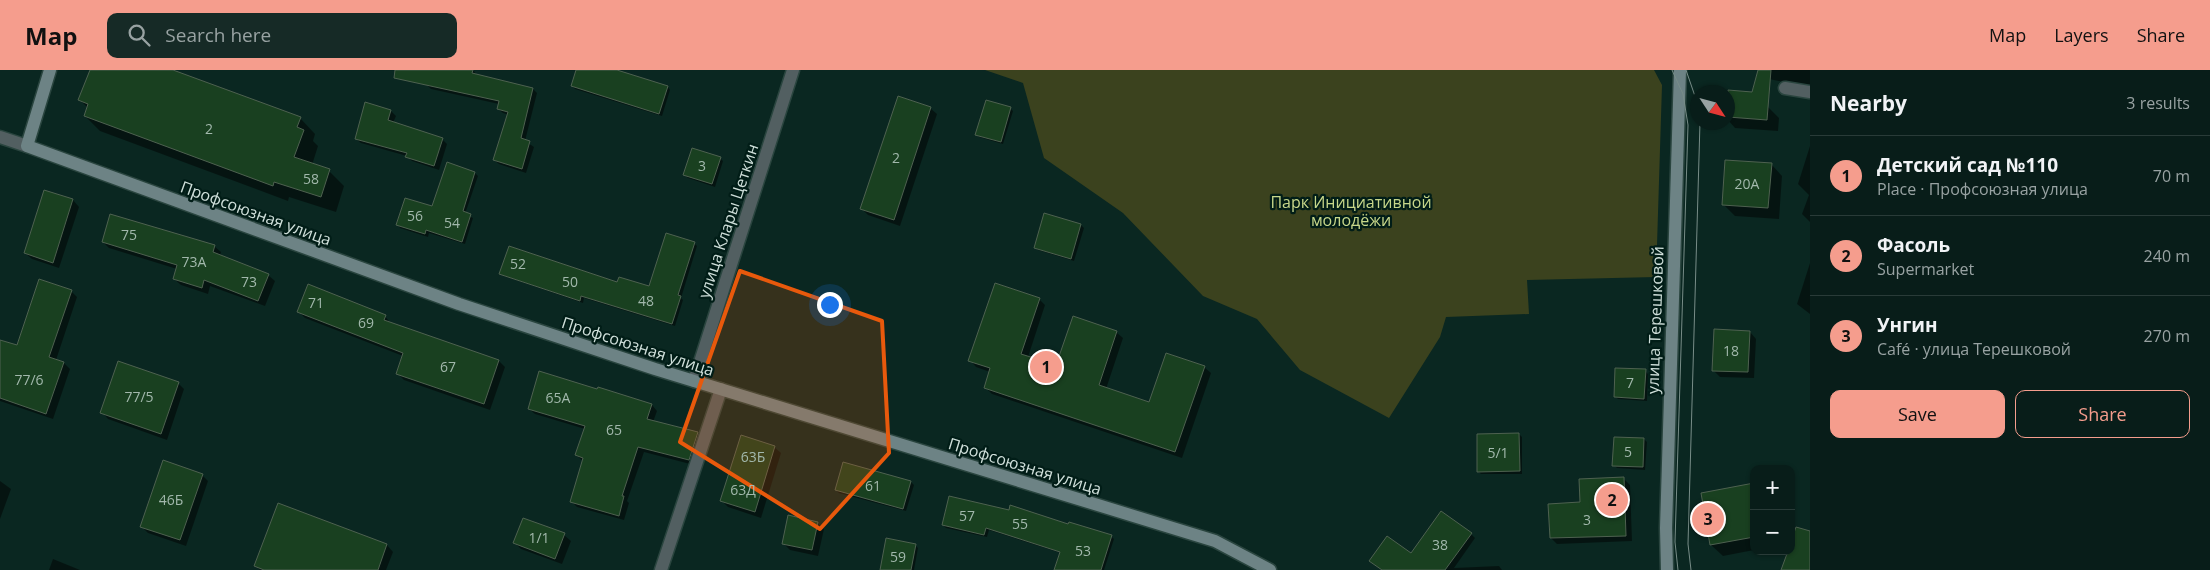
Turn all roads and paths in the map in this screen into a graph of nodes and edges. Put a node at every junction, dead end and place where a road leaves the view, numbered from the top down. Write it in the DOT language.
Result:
graph roads {
  1 [pos="50,70"];
  2 [pos="793,70"];
  3 [pos="1680,70"];
  4 [pos="1785,88"];
  5 [pos="1810,92"];
  6 [pos="0,137"];
  7 [pos="27,146"];
  8 [pos="694,382"];
  9 [pos="721,389"];
  10 [pos="661,570"];
  11 [pos="1270,570"];
  12 [pos="1667,570"];
  1 -- 7 [label="street"];
  2 -- 8 [label="street, улица Клары Цеткин"];
  3 -- 12 [label="street, улица Терешковой"];
  4 -- 5 [label="street"];
  6 -- 7 [label="street, Профсоюзная улица"];
  7 -- 8 [label="street, Профсоюзная улица"];
  8 -- 9 [label="street, Профсоюзная улица"];
  9 -- 10 [label="street"];
  9 -- 11 [label="street, Профсоюзная улица"];
}
